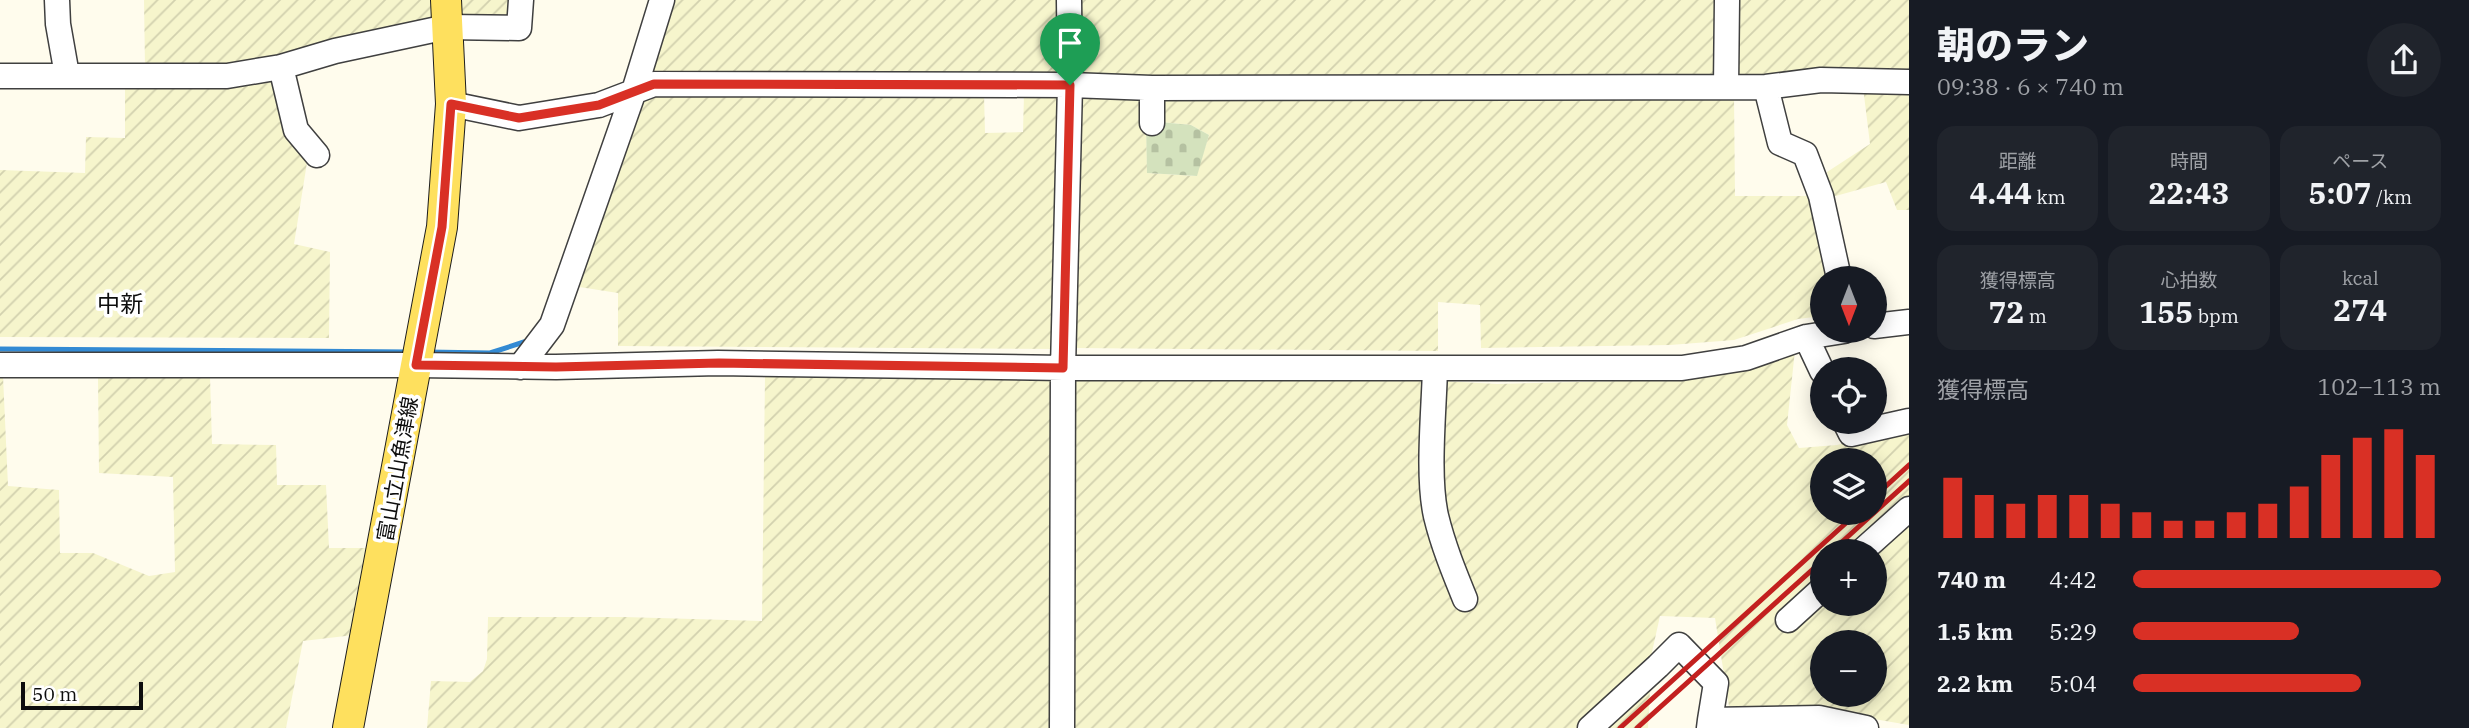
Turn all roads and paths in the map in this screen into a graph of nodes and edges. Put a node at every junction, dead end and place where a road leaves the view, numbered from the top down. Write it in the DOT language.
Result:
graph roads {
  1 [pos="57,0"];
  2 [pos="521,0"];
  3 [pos="662,0"];
  4 [pos="1069,0"];
  5 [pos="1727,0"];
  6 [pos="446,13"];
  7 [pos="281,67"];
  8 [pos="67,75"];
  9 [pos="0,76"];
  10 [pos="1909,82"];
  11 [pos="1070,85"];
  12 [pos="1726,87"];
  13 [pos="1766,87"];
  14 [pos="1152,88"];
  15 [pos="634,91"];
  16 [pos="451,104"];
  17 [pos="1152,123"];
  18 [pos="317,155"];
  19 [pos="1836,266"];
  20 [pos="1909,321"];
  21 [pos="1887,324"];
  22 [pos="1810,336"];
  23 [pos="1806,337"];
  24 [pos="1815,357"];
  25 [pos="0,365"];
  26 [pos="416,365"];
  27 [pos="520,367"];
  28 [pos="1063,368"];
  29 [pos="1435,368"];
  30 [pos="1909,421"];
  31 [pos="1887,426"];
  32 [pos="1909,509"];
  33 [pos="1875,539"];
  34 [pos="1465,599"];
  35 [pos="1810,600"];
  36 [pos="1788,620"];
  37 [pos="1710,724"];
  38 [pos="348,728"];
  39 [pos="1062,728"];
  40 [pos="1590,728"];
  41 [pos="1866,728"];
  1 -- 8 [label="street"];
  2 -- 6 [label="street"];
  3 -- 15 [label="street"];
  4 -- 11 [label="street"];
  5 -- 12 [label="street"];
  6 -- 7 [label="street"];
  6 -- 16 [label="main road, 富山立山魚津線"];
  7 -- 8 [label="street"];
  7 -- 18 [label="street"];
  8 -- 9 [label="street"];
  10 -- 13 [label="street"];
  11 -- 14 [label="street"];
  11 -- 15 [label="street"];
  11 -- 28 [label="street"];
  12 -- 13 [label="street"];
  12 -- 14 [label="street"];
  13 -- 19 [label="street"];
  14 -- 17 [label="street"];
  15 -- 16 [label="street"];
  15 -- 27 [label="street"];
  16 -- 26 [label="main road, 富山立山魚津線"];
  20 -- 21 [label="street"];
  22 -- 23 [label="street"];
  23 -- 24 [label="street"];
  23 -- 29 [label="street"];
  25 -- 26 [label="street"];
  26 -- 27 [label="street"];
  26 -- 38 [label="main road, 富山立山魚津線"];
  27 -- 28 [label="street"];
  28 -- 29 [label="street"];
  28 -- 39 [label="street"];
  29 -- 34 [label="street"];
  30 -- 31 [label="street"];
  32 -- 33 [label="street"];
  35 -- 36 [label="street"];
  37 -- 40 [label="street"];
  37 -- 41 [label="street"];
}
